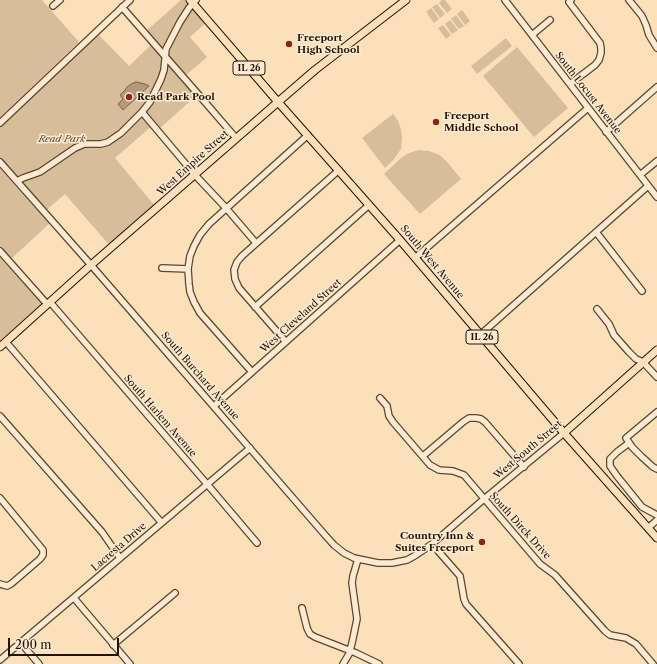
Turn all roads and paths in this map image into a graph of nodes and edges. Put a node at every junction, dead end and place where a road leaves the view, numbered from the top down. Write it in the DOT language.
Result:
graph roads {
  1 [pos="60,0"];
  2 [pos="130,0"];
  3 [pos="406,0"];
  4 [pos="505,0"];
  5 [pos="629,0"];
  6 [pos="193,1"];
  7 [pos="570,1"];
  8 [pos="53,6"];
  9 [pos="122,7"];
  10 [pos="550,20"];
  11 [pos="532,35"];
  12 [pos="657,48"];
  13 [pos="166,56"];
  14 [pos="570,84"];
  15 [pos="657,87"];
  16 [pos="278,102"];
  17 [pos="588,108"];
  18 [pos="142,112"];
  19 [pos="0,123"];
  20 [pos="606,132"];
  21 [pos="308,135"];
  22 [pos="236,138"];
  23 [pos="657,161"];
  24 [pos="0,162"];
  25 [pos="339,170"];
  26 [pos="195,175"];
  27 [pos="640,175"];
  28 [pos="17,182"];
  29 [pos="648,186"];
  30 [pos="657,197"];
  31 [pos="369,205"];
  32 [pos="226,208"];
  33 [pos="596,232"];
  34 [pos="400,240"];
  35 [pos="256,244"];
  36 [pos="0,251"];
  37 [pos="415,258"];
  38 [pos="91,265"];
  39 [pos="162,268"];
  40 [pos="188,269"];
  41 [pos="642,291"];
  42 [pos="48,303"];
  43 [pos="255,306"];
  44 [pos="597,309"];
  45 [pos="480,335"];
  46 [pos="286,342"];
  47 [pos="3,345"];
  48 [pos="657,350"];
  49 [pos="643,362"];
  50 [pos="252,372"];
  51 [pos="657,377"];
  52 [pos="380,398"];
  53 [pos="214,406"];
  54 [pos="657,412"];
  55 [pos="0,416"];
  56 [pos="564,433"];
  57 [pos="629,443"];
  58 [pos="250,448"];
  59 [pos="423,456"];
  60 [pos="656,466"];
  61 [pos="524,467"];
  62 [pos="208,484"];
  63 [pos="0,498"];
  64 [pos="484,499"];
  65 [pos="657,515"];
  66 [pos="657,520"];
  67 [pos="161,522"];
  68 [pos="648,528"];
  69 [pos="657,538"];
  70 [pos="257,542"];
  71 [pos="432,544"];
  72 [pos="120,558"];
  73 [pos="358,559"];
  74 [pos="407,560"];
  75 [pos="0,584"];
  76 [pos="175,593"];
  77 [pos="74,598"];
  78 [pos="302,608"];
  79 [pos="20,642"];
  80 [pos="114,645"];
  81 [pos="350,650"];
  82 [pos="0,660"];
  83 [pos="657,661"];
  84 [pos="39,664"];
  85 [pos="130,664"];
  86 [pos="343,664"];
  87 [pos="379,664"];
  88 [pos="519,664"];
  89 [pos="653,664"];
  1 -- 8 [label="street"];
  2 -- 9 [label="street"];
  3 -- 16 [label="main road, West Empire Street"];
  4 -- 11 [label="street, South Locust Avenue"];
  5 -- 12 [label="street"];
  6 -- 13 [label="street"];
  6 -- 16 [label="main road, South West Avenue / IL 26"];
  7 -- 14 [label="street"];
  9 -- 13 [label="street"];
  9 -- 19 [label="street"];
  10 -- 11 [label="street"];
  11 -- 14 [label="street, South Locust Avenue"];
  13 -- 18 [label="street"];
  13 -- 22 [label="street"];
  14 -- 17 [label="street, South Locust Avenue"];
  15 -- 20 [label="street"];
  16 -- 21 [label="main road, South West Avenue / IL 26"];
  16 -- 22 [label="main road, West Empire Street"];
  17 -- 20 [label="street, South Locust Avenue"];
  17 -- 37 [label="street"];
  18 -- 26 [label="street"];
  18 -- 28 [label="street"];
  20 -- 27 [label="street, South Locust Avenue"];
  21 -- 25 [label="main road, South West Avenue / IL 26"];
  21 -- 32 [label="street"];
  22 -- 26 [label="main road, West Empire Street"];
  23 -- 27 [label="street"];
  24 -- 28 [label="street, South Burchard Avenue"];
  25 -- 31 [label="main road, South West Avenue / IL 26"];
  25 -- 35 [label="street"];
  26 -- 32 [label="street"];
  26 -- 38 [label="main road, West Empire Street"];
  27 -- 29 [label="street, South Locust Avenue"];
  28 -- 38 [label="street, South Burchard Avenue"];
  29 -- 30 [label="street, South Locust Avenue"];
  29 -- 33 [label="street"];
  31 -- 34 [label="main road, South West Avenue / IL 26"];
  31 -- 43 [label="street"];
  32 -- 35 [label="street"];
  32 -- 40 [label="street"];
  33 -- 41 [label="street"];
  33 -- 45 [label="street"];
  34 -- 37 [label="main road, South West Avenue / IL 26"];
  34 -- 46 [label="street, West Cleveland Street"];
  35 -- 43 [label="street"];
  36 -- 42 [label="street, South Harlem Avenue"];
  37 -- 45 [label="main road, South West Avenue / IL 26"];
  38 -- 42 [label="main road, West Empire Street"];
  38 -- 53 [label="street, South Burchard Avenue"];
  39 -- 40 [label="street"];
  40 -- 50 [label="street"];
  42 -- 47 [label="main road, West Empire Street"];
  42 -- 62 [label="street, South Harlem Avenue"];
  43 -- 46 [label="street"];
  44 -- 49 [label="street"];
  45 -- 56 [label="main road, South West Avenue / IL 26"];
  46 -- 50 [label="street, West Cleveland Street"];
  47 -- 67 [label="street"];
  48 -- 49 [label="main road, West South Street"];
  49 -- 51 [label="street"];
  49 -- 56 [label="main road, West South Street"];
  50 -- 53 [label="street, West Cleveland Street"];
  52 -- 59 [label="street, South Dirck Drive"];
  53 -- 58 [label="street, South Burchard Avenue"];
  54 -- 57 [label="street"];
  55 -- 72 [label="street"];
  56 -- 61 [label="street, West South Street"];
  56 -- 68 [label="main road, South West Avenue / IL 26"];
  57 -- 60 [label="street"];
  57 -- 65 [label="street"];
  58 -- 62 [label="street, Lacresta Drive"];
  58 -- 73 [label="street, South Burchard Avenue"];
  59 -- 61 [label="street"];
  59 -- 64 [label="street, South Dirck Drive"];
  61 -- 64 [label="street, West South Street"];
  62 -- 67 [label="street, Lacresta Drive"];
  62 -- 70 [label="street, South Harlem Avenue"];
  63 -- 75 [label="street"];
  64 -- 71 [label="street, West South Street"];
  64 -- 89 [label="street, South Dirck Drive"];
  66 -- 68 [label="street"];
  67 -- 72 [label="street, Lacresta Drive"];
  68 -- 69 [label="main road, South West Avenue / IL 26"];
  71 -- 74 [label="street, West South Street"];
  71 -- 88 [label="street"];
  72 -- 77 [label="street, Lacresta Drive"];
  73 -- 74 [label="street, South Burchard Avenue"];
  73 -- 81 [label="street"];
  76 -- 80 [label="street"];
  77 -- 79 [label="street, Lacresta Drive"];
  77 -- 80 [label="street"];
  78 -- 81 [label="street"];
  79 -- 82 [label="street, Lacresta Drive"];
  79 -- 84 [label="street"];
  80 -- 85 [label="street"];
  81 -- 86 [label="street"];
  81 -- 87 [label="street"];
  83 -- 89 [label="street"];
}
